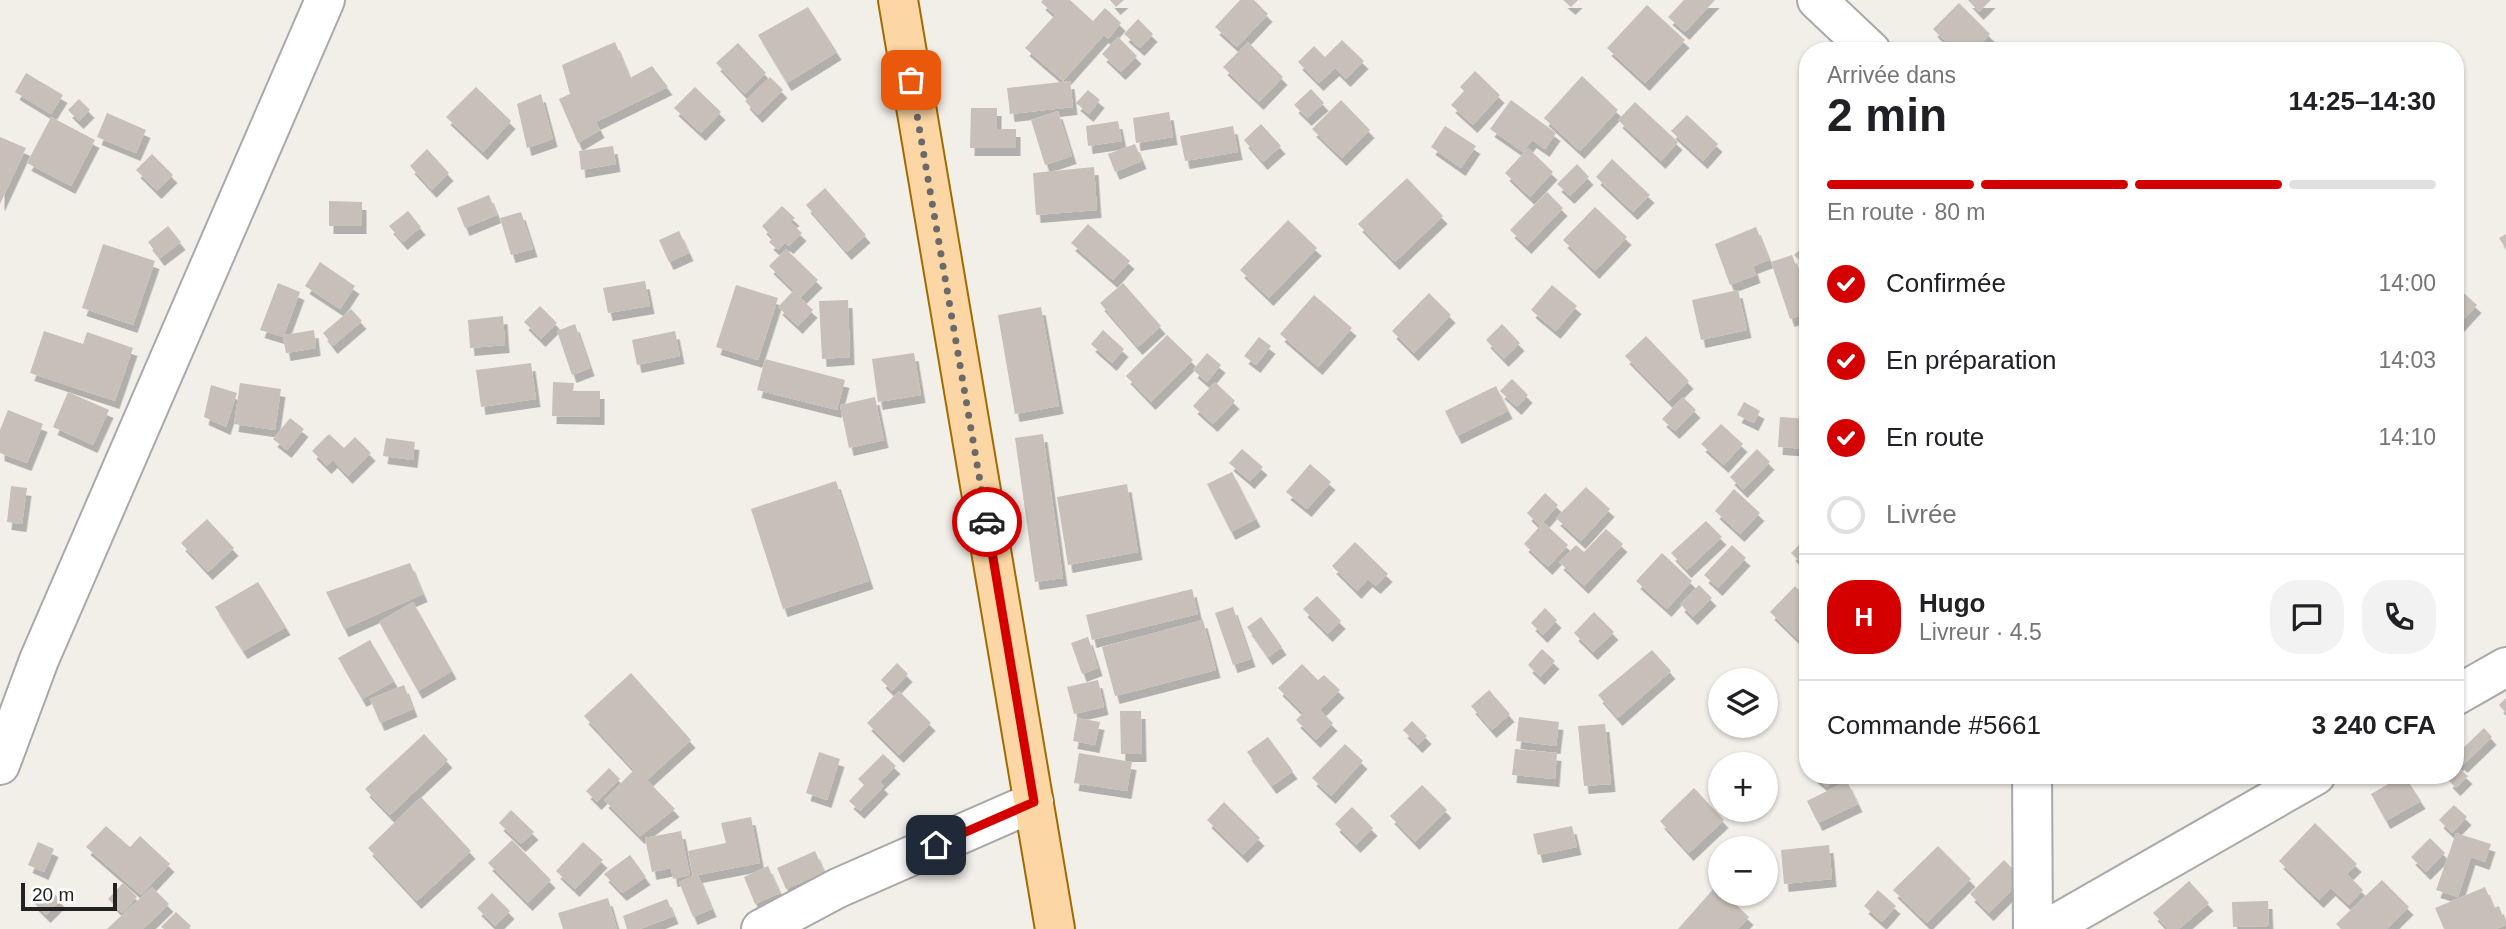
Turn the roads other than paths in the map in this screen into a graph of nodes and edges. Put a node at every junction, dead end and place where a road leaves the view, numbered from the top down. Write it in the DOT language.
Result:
graph roads {
  1 [pos="325,0"];
  2 [pos="898,0"];
  3 [pos="1817,0"];
  4 [pos="1861,42"];
  5 [pos="2506,667"];
  6 [pos="2464,691"];
  7 [pos="0,765"];
  8 [pos="2032,784"];
  9 [pos="2300,784"];
  10 [pos="1034,802"];
  11 [pos="761,929"];
  12 [pos="1055,929"];
  13 [pos="2033,929"];
  14 [pos="2046,929"];
  1 -- 7 [label="street"];
  2 -- 10 [label="main road"];
  3 -- 4 [label="street"];
  5 -- 6 [label="street"];
  8 -- 13 [label="street"];
  9 -- 14 [label="street"];
  10 -- 11 [label="street"];
  10 -- 12 [label="main road"];
}
